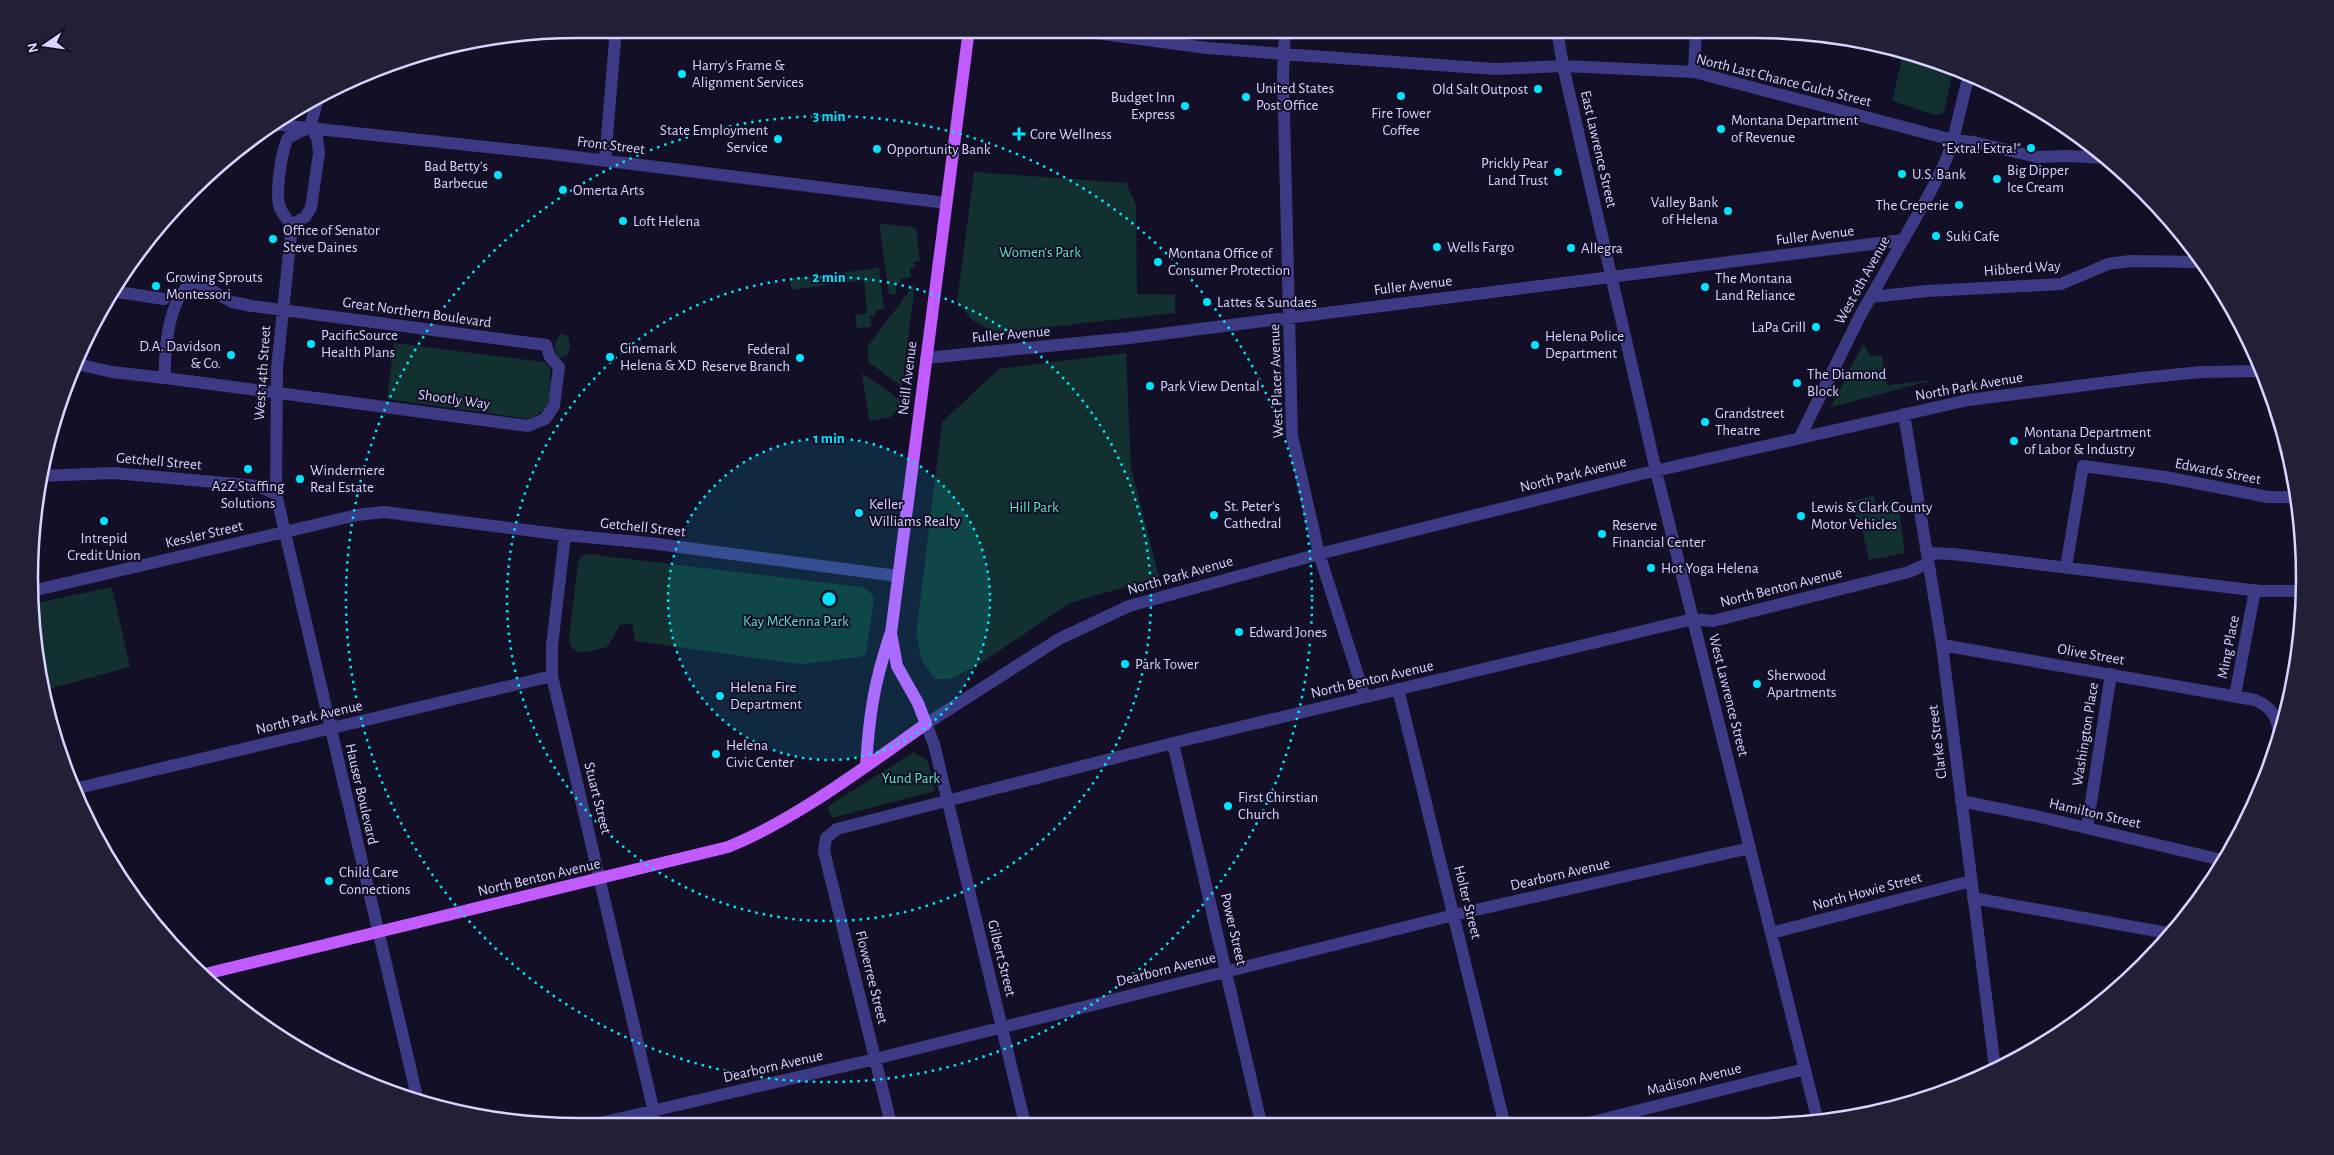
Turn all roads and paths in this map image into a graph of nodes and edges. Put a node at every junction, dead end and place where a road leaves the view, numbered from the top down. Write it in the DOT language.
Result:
graph roads {
  1 [pos="615,38"];
  2 [pos="968,38"];
  3 [pos="1138,38"];
  4 [pos="1284,38"];
  5 [pos="1558,38"];
  6 [pos="1696,38"];
  7 [pos="1283,54"];
  8 [pos="1563,66"];
  9 [pos="1694,72"];
  10 [pos="1967,81"];
  11 [pos="316,105"];
  12 [pos="283,125"];
  13 [pos="310,127"];
  14 [pos="1953,140"];
  15 [pos="2095,157"];
  16 [pos="605,161"];
  17 [pos="946,203"];
  18 [pos="292,225"];
  19 [pos="1903,240"];
  20 [pos="2194,262"];
  21 [pos="1611,276"];
  22 [pos="119,292"];
  23 [pos="1870,297"];
  24 [pos="164,299"];
  25 [pos="283,309"];
  26 [pos="1290,317"];
  27 [pos="546,345"];
  28 [pos="926,358"];
  29 [pos="82,364"];
  30 [pos="2255,371"];
  31 [pos="165,378"];
  32 [pos="276,392"];
  33 [pos="1904,414"];
  34 [pos="1800,437"];
  35 [pos="1656,471"];
  36 [pos="47,476"];
  37 [pos="276,494"];
  38 [pos="2290,497"];
  39 [pos="384,512"];
  40 [pos="284,532"];
  41 [pos="565,535"];
  42 [pos="1318,554"];
  43 [pos="1927,558"];
  44 [pos="2066,567"];
  45 [pos="897,576"];
  46 [pos="38,590"];
  47 [pos="2255,590"];
  48 [pos="2296,591"];
  49 [pos="1693,619"];
  50 [pos="891,633"];
  51 [pos="1942,645"];
  52 [pos="2111,674"];
  53 [pos="552,676"];
  54 [pos="1398,689"];
  55 [pos="2236,695"];
  56 [pos="1365,697"];
  57 [pos="2277,722"];
  58 [pos="926,724"];
  59 [pos="330,729"];
  60 [pos="1174,743"];
  61 [pos="866,766"];
  62 [pos="81,787"];
  63 [pos="948,800"];
  64 [pos="1961,801"];
  65 [pos="2087,828"];
  66 [pos="826,838"];
  67 [pos="1750,848"];
  68 [pos="2217,859"];
  69 [pos="600,878"];
  70 [pos="1971,881"];
  71 [pos="1973,898"];
  72 [pos="1454,915"];
  73 [pos="378,932"];
  74 [pos="2163,932"];
  75 [pos="1771,933"];
  76 [pos="1227,970"];
  77 [pos="210,973"];
  78 [pos="1002,1027"];
  79 [pos="875,1058"];
  80 [pos="1994,1062"];
  81 [pos="1805,1069"];
  82 [pos="416,1093"];
  83 [pos="654,1110"];
  84 [pos="1816,1114"];
  85 [pos="621,1118"];
  86 [pos="656,1118"];
  87 [pos="890,1118"];
  88 [pos="1024,1118"];
  89 [pos="1260,1118"];
  90 [pos="1503,1118"];
  91 [pos="1608,1118"];
  1 -- 16 [label="street"];
  2 -- 17 [label="main road, Neill Avenue"];
  3 -- 7 [label="street, North Last Chance Gulch Street"];
  4 -- 7 [label="street, West Placer Avenue"];
  5 -- 8 [label="street, East Lawrence Street"];
  6 -- 9 [label="street"];
  7 -- 8 [label="street, North Last Chance Gulch Street"];
  7 -- 26 [label="street, West Placer Avenue"];
  8 -- 9 [label="street, North Last Chance Gulch Street"];
  8 -- 21 [label="street, East Lawrence Street"];
  9 -- 14 [label="street, North Last Chance Gulch Street"];
  10 -- 14 [label="street, West 6th Avenue"];
  11 -- 13 [label="street"];
  12 -- 13 [label="street, Front Street"];
  13 -- 16 [label="street, Front Street"];
  13 -- 18 [label="street"];
  13 -- 18 [label="street"];
  14 -- 15 [label="street, North Last Chance Gulch Street"];
  14 -- 19 [label="street, West 6th Avenue"];
  16 -- 17 [label="street, Front Street"];
  17 -- 28 [label="main road, Neill Avenue"];
  18 -- 25 [label="street, West 14th Street"];
  19 -- 21 [label="street, Fuller Avenue"];
  19 -- 23 [label="street, West 6th Avenue"];
  20 -- 23 [label="street, Hibberd Way"];
  21 -- 26 [label="street, Fuller Avenue"];
  21 -- 35 [label="street, West Lawrence Street"];
  22 -- 24 [label="street"];
  23 -- 34 [label="street, West 6th Avenue"];
  25 -- 27 [label="street, Great Northern Boulevard"];
  25 -- 31 [label="street, Great Northern Boulevard"];
  25 -- 32 [label="street, West 14th Street"];
  26 -- 28 [label="street, Fuller Avenue"];
  26 -- 42 [label="street, West Placer Avenue"];
  27 -- 32 [label="street, Shootly Way"];
  28 -- 45 [label="main road, Neill Avenue"];
  29 -- 31 [label="street, Shootly Way"];
  30 -- 33 [label="street, North Park Avenue"];
  31 -- 32 [label="street, Shootly Way"];
  32 -- 37 [label="street, West 14th Street"];
  33 -- 34 [label="street, North Park Avenue"];
  33 -- 43 [label="street, Clarke Street"];
  34 -- 35 [label="street, North Park Avenue"];
  35 -- 42 [label="street, North Park Avenue"];
  35 -- 49 [label="street, West Lawrence Street"];
  36 -- 37 [label="street, Getchell Street"];
  37 -- 40 [label="street, Hauser Boulevard"];
  38 -- 44 [label="street, Edwards Street"];
  39 -- 40 [label="street, Kessler Street"];
  39 -- 41 [label="street, Getchell Street"];
  40 -- 46 [label="street, Kessler Street"];
  40 -- 59 [label="street, Hauser Boulevard"];
  41 -- 45 [label="street, Getchell Street"];
  41 -- 53 [label="street, Stuart Street"];
  42 -- 56 [label="street, West Placer Avenue"];
  42 -- 58 [label="street, North Park Avenue"];
  43 -- 44 [label="street, North Benton Avenue"];
  43 -- 49 [label="street, North Benton Avenue"];
  43 -- 51 [label="street, Clarke Street"];
  44 -- 47 [label="street, North Benton Avenue"];
  45 -- 50 [label="main road, Neill Avenue"];
  47 -- 48 [label="street, North Benton Avenue"];
  47 -- 55 [label="street, Ming Place"];
  49 -- 54 [label="street, North Benton Avenue"];
  49 -- 67 [label="street, West Lawrence Street"];
  50 -- 58 [label="main road, Neill Avenue"];
  50 -- 61 [label="main road"];
  51 -- 52 [label="street, Olive Street"];
  51 -- 64 [label="street, Clarke Street"];
  52 -- 55 [label="street, Olive Street"];
  52 -- 65 [label="street, Washington Place"];
  53 -- 59 [label="street, North Park Avenue"];
  53 -- 69 [label="street, Stuart Street"];
  54 -- 56 [label="street, North Benton Avenue"];
  54 -- 72 [label="street, Holter Street"];
  55 -- 57 [label="street, Ming Place"];
  56 -- 60 [label="street, North Benton Avenue"];
  58 -- 61 [label="main road, North Park Avenue"];
  58 -- 63 [label="street"];
  59 -- 62 [label="street, North Park Avenue"];
  59 -- 73 [label="street, Hauser Boulevard"];
  60 -- 63 [label="street, North Benton Avenue"];
  60 -- 76 [label="street, Power Street"];
  61 -- 69 [label="main road, North Benton Avenue"];
  63 -- 66 [label="street, North Benton Avenue"];
  63 -- 78 [label="street, Gilbert Street"];
  64 -- 65 [label="street, Hamilton Street"];
  64 -- 70 [label="street, Clarke Street"];
  65 -- 68 [label="street, Hamilton Street"];
  66 -- 79 [label="street, Flowerree Street"];
  67 -- 72 [label="street, Dearborn Avenue"];
  67 -- 75 [label="street, West Lawrence Street"];
  69 -- 73 [label="main road, North Benton Avenue"];
  69 -- 83 [label="street, Stuart Street"];
  70 -- 71 [label="street, Clarke Street"];
  70 -- 75 [label="street, North Howie Street"];
  71 -- 74 [label="street"];
  71 -- 80 [label="street, Clarke Street"];
  72 -- 76 [label="street, Dearborn Avenue"];
  72 -- 90 [label="street, Holter Street"];
  73 -- 77 [label="main road, North Benton Avenue"];
  73 -- 82 [label="street, Hauser Boulevard"];
  75 -- 81 [label="street, West Lawrence Street"];
  76 -- 78 [label="street, Dearborn Avenue"];
  76 -- 89 [label="street, Power Street"];
  78 -- 79 [label="street, Dearborn Avenue"];
  78 -- 88 [label="street, Gilbert Street"];
  79 -- 83 [label="street, Dearborn Avenue"];
  79 -- 87 [label="street, Flowerree Street"];
  81 -- 84 [label="street, West Lawrence Street"];
  81 -- 91 [label="street, Madison Avenue"];
  83 -- 85 [label="street, Dearborn Avenue"];
  83 -- 86 [label="street, Stuart Street"];
}
